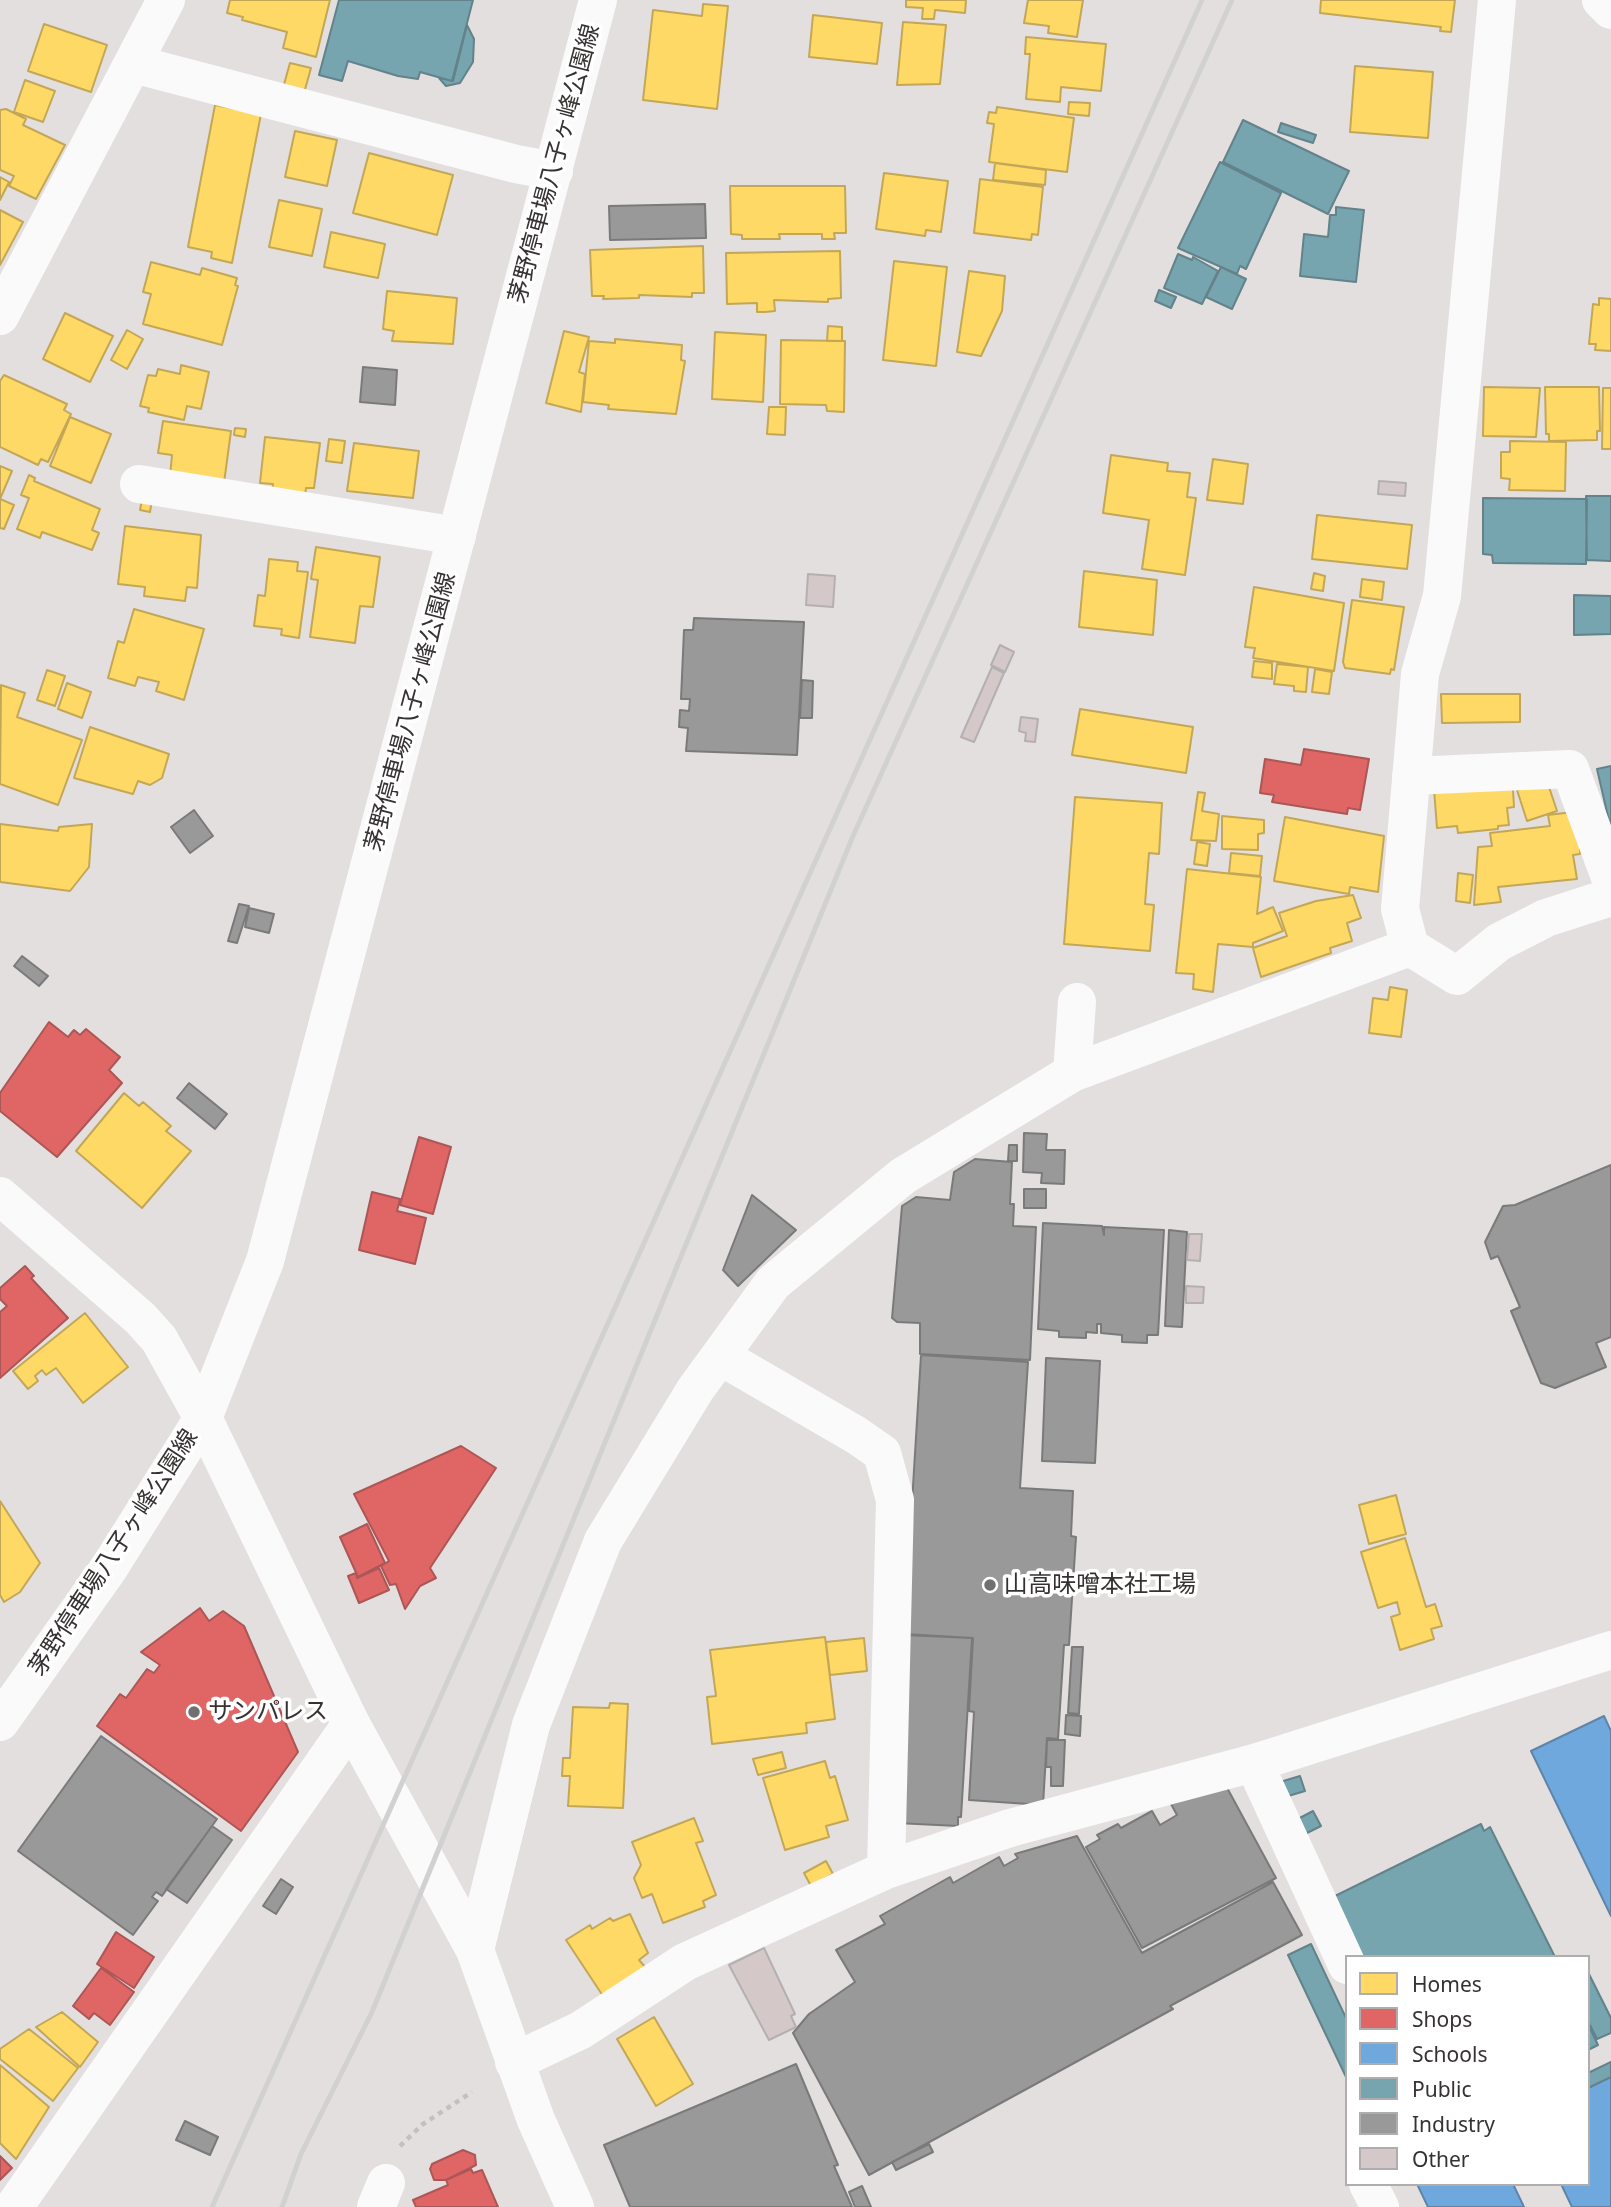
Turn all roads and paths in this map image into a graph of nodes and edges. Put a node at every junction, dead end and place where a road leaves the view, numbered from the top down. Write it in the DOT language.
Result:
graph roads {
  1 [pos="166,0"];
  2 [pos="598,0"];
  3 [pos="1497,0"];
  4 [pos="1601,0"];
  5 [pos="1611,10"];
  6 [pos="134,64"];
  7 [pos="554,172"];
  8 [pos="0,316"];
  9 [pos="139,484"];
  10 [pos="457,536"];
  11 [pos="1411,776"];
  12 [pos="1611,880"];
  13 [pos="1611,897"];
  14 [pos="1410,947"];
  15 [pos="1077,1002"];
  16 [pos="1072,1073"];
  17 [pos="0,1196"];
  18 [pos="720,1356"];
  19 [pos="203,1418"];
  20 [pos="1611,1650"];
  21 [pos="0,1722"];
  22 [pos="351,1724"];
  23 [pos="1254,1763"];
  24 [pos="886,1870"];
  25 [pos="475,1950"];
  26 [pos="1345,1961"];
  27 [pos="514,2062"];
  28 [pos="472,2092"];
  29 [pos="1369,2186"];
  30 [pos="381,2195"];
  31 [pos="14,2207"];
  32 [pos="575,2207"];
  33 [pos="1380,2207"];
  1 -- 6 [label="main road"];
  2 -- 7 [label="main road, 茅野停車場八子ヶ峰公園線"];
  3 -- 11 [label="main road"];
  4 -- 5 [label="main road"];
  6 -- 7 [label="main road"];
  6 -- 8 [label="main road"];
  7 -- 10 [label="main road, 茅野停車場八子ヶ峰公園線"];
  9 -- 10 [label="main road"];
  10 -- 19 [label="main road, 茅野停車場八子ヶ峰公園線"];
  11 -- 12 [label="main road"];
  11 -- 14 [label="main road"];
  13 -- 14 [label="main road"];
  14 -- 16 [label="main road"];
  15 -- 16 [label="main road"];
  16 -- 18 [label="main road"];
  17 -- 19 [label="main road"];
  18 -- 24 [label="main road"];
  18 -- 25 [label="main road"];
  19 -- 21 [label="main road, 茅野停車場八子ヶ峰公園線"];
  19 -- 22 [label="main road, 茅野停車場八子ヶ峰公園線"];
  20 -- 23 [label="main road"];
  22 -- 25 [label="main road, 茅野停車場八子ヶ峰公園線"];
  22 -- 31 [label="main road"];
  23 -- 24 [label="main road"];
  23 -- 26 [label="main road"];
  24 -- 27 [label="main road"];
  25 -- 27 [label="main road, 茅野停車場八子ヶ峰公園線"];
  27 -- 32 [label="main road, 茅野停車場八子ヶ峰公園線"];
  28 -- 30 [label="path"];
  29 -- 33 [label="main road"];
}
